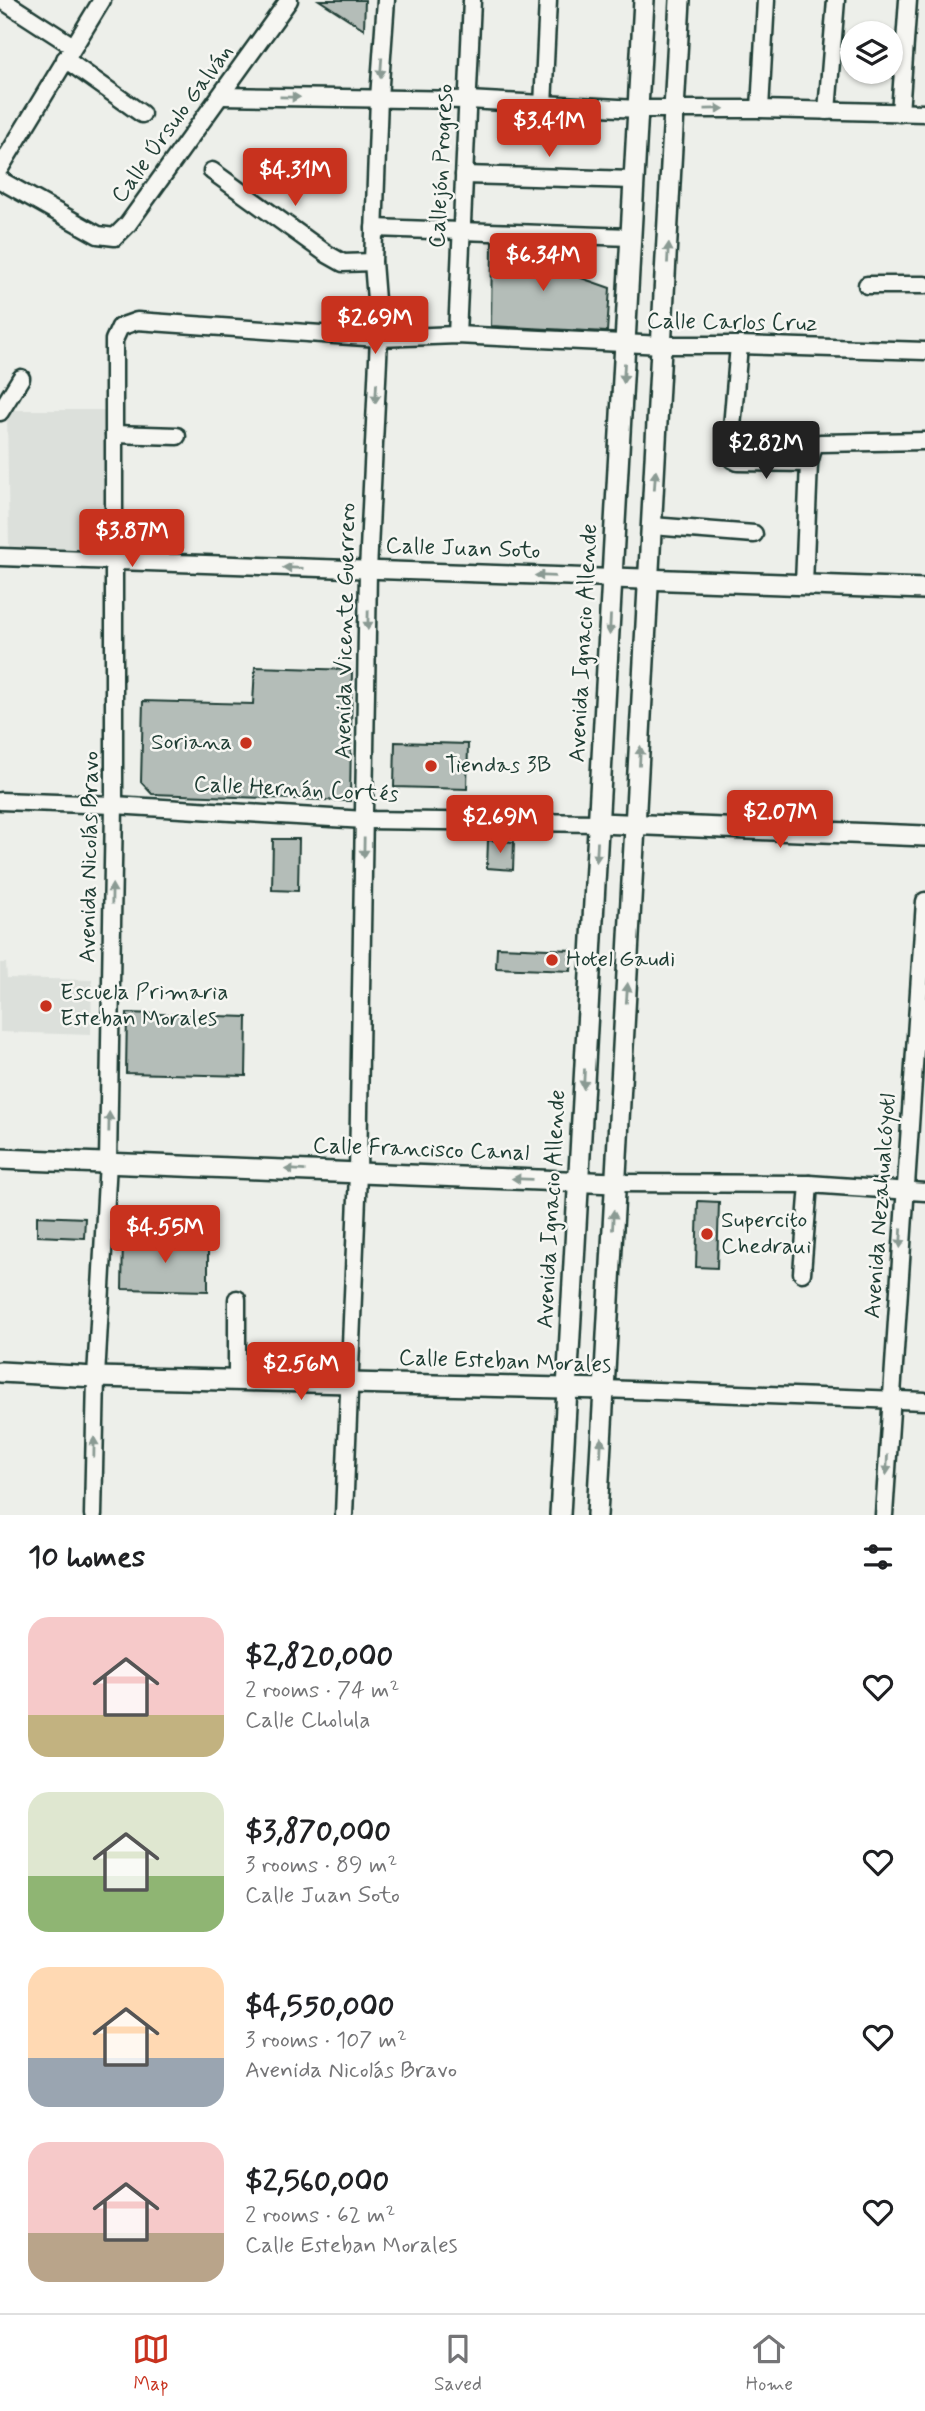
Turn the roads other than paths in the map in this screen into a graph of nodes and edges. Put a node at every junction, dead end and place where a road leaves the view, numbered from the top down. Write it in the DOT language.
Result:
graph roads {
  1 [pos="2,0"];
  2 [pos="102,0"];
  3 [pos="289,0"];
  4 [pos="386,0"];
  5 [pos="472,0"];
  6 [pos="548,0"];
  7 [pos="644,0"];
  8 [pos="680,0"];
  9 [pos="766,0"];
  10 [pos="836,0"];
  11 [pos="908,0"];
  12 [pos="69,52"];
  13 [pos="222,96"];
  14 [pos="379,99"];
  15 [pos="468,100"];
  16 [pos="543,106"];
  17 [pos="638,109"];
  18 [pos="760,109"];
  19 [pos="675,110"];
  20 [pos="827,111"];
  21 [pos="900,113"];
  22 [pos="925,113"];
  23 [pos="142,114"];
  24 [pos="0,168"];
  25 [pos="212,172"];
  26 [pos="464,175"];
  27 [pos="0,180"];
  28 [pos="633,180"];
  29 [pos="374,228"];
  30 [pos="462,232"];
  31 [pos="630,237"];
  32 [pos="373,262"];
  33 [pos="867,285"];
  34 [pos="925,285"];
  35 [pos="120,327"];
  36 [pos="457,335"];
  37 [pos="379,338"];
  38 [pos="625,343"];
  39 [pos="663,345"];
  40 [pos="740,345"];
  41 [pos="925,351"];
  42 [pos="21,378"];
  43 [pos="0,412"];
  44 [pos="114,434"];
  45 [pos="177,436"];
  46 [pos="925,441"];
  47 [pos="809,463"];
  48 [pos="652,526"];
  49 [pos="754,534"];
  50 [pos="0,557"];
  51 [pos="114,561"];
  52 [pos="368,571"];
  53 [pos="613,578"];
  54 [pos="648,580"];
  55 [pos="804,584"];
  56 [pos="925,589"];
  57 [pos="0,801"];
  58 [pos="114,805"];
  59 [pos="365,820"];
  60 [pos="599,823"];
  61 [pos="637,824"];
  62 [pos="925,836"];
  63 [pos="925,901"];
  64 [pos="0,1159"];
  65 [pos="108,1162"];
  66 [pos="358,1173"];
  67 [pos="578,1181"];
  68 [pos="615,1183"];
  69 [pos="809,1184"];
  70 [pos="904,1191"];
  71 [pos="925,1192"];
  72 [pos="802,1273"];
  73 [pos="237,1299"];
  74 [pos="0,1372"];
  75 [pos="96,1377"];
  76 [pos="237,1380"];
  77 [pos="348,1382"];
  78 [pos="568,1387"];
  79 [pos="604,1389"];
  80 [pos="891,1400"];
  81 [pos="925,1401"];
  82 [pos="93,1515"];
  83 [pos="344,1515"];
  84 [pos="561,1515"];
  85 [pos="597,1515"];
  86 [pos="884,1515"];
  1 -- 12 [label="street"];
  2 -- 12 [label="street"];
  3 -- 13 [label="street, Calle Úrsulo Galván"];
  4 -- 14 [label="street, Avenida Vicente Guerrero, one-way"];
  5 -- 15 [label="street, Callejón Progreso"];
  6 -- 16 [label="street"];
  7 -- 17 [label="main road, Avenida Ignacio Allende"];
  8 -- 19 [label="main road"];
  9 -- 18 [label="street"];
  10 -- 20 [label="street"];
  11 -- 21 [label="street"];
  12 -- 23 [label="street"];
  12 -- 24 [label="street"];
  13 -- 14 [label="street, one-way"];
  13 -- 27 [label="street, Calle Úrsulo Galván"];
  14 -- 15 [label="street"];
  14 -- 29 [label="street, Avenida Vicente Guerrero"];
  15 -- 16 [label="street"];
  15 -- 26 [label="street, Callejón Progreso"];
  16 -- 17 [label="street"];
  17 -- 19 [label="street"];
  17 -- 28 [label="main road, Avenida Ignacio Allende"];
  19 -- 18 [label="street, one-way"];
  18 -- 20 [label="street"];
  39 -- 19 [label="main road, one-way"];
  20 -- 21 [label="street"];
  21 -- 22 [label="street"];
  25 -- 32 [label="street"];
  26 -- 28 [label="street"];
  26 -- 30 [label="street, Callejón Progreso"];
  28 -- 31 [label="main road, Avenida Ignacio Allende"];
  29 -- 30 [label="street"];
  29 -- 32 [label="street, Avenida Vicente Guerrero"];
  30 -- 31 [label="street"];
  30 -- 36 [label="street, Callejón Progreso"];
  31 -- 38 [label="main road, Avenida Ignacio Allende"];
  32 -- 37 [label="street, Avenida Vicente Guerrero"];
  33 -- 34 [label="street"];
  35 -- 37 [label="street, Calle Carlos Cruz"];
  35 -- 44 [label="street, Avenida Nicolás Bravo"];
  36 -- 37 [label="street, Calle Carlos Cruz"];
  36 -- 38 [label="street, Calle Carlos Cruz"];
  37 -- 52 [label="street, Avenida Vicente Guerrero, one-way"];
  38 -- 39 [label="street, Calle Carlos Cruz"];
  38 -- 53 [label="main road, Avenida Ignacio Allende, one-way"];
  39 -- 40 [label="street, Calle Carlos Cruz"];
  48 -- 39 [label="main road, one-way"];
  40 -- 41 [label="street, Calle Carlos Cruz"];
  40 -- 47 [label="street"];
  42 -- 43 [label="street"];
  44 -- 45 [label="street"];
  44 -- 51 [label="street, Avenida Nicolás Bravo"];
  46 -- 47 [label="street"];
  47 -- 55 [label="street"];
  48 -- 49 [label="street"];
  48 -- 54 [label="main road"];
  50 -- 51 [label="street, Calle Juan Soto"];
  52 -- 51 [label="street, Calle Juan Soto, one-way"];
  51 -- 58 [label="street, Avenida Nicolás Bravo"];
  53 -- 52 [label="street, Calle Juan Soto, one-way"];
  52 -- 59 [label="street, Avenida Vicente Guerrero, one-way"];
  53 -- 54 [label="main road, Calle Juan Soto"];
  53 -- 60 [label="main road, Avenida Ignacio Allende, one-way"];
  54 -- 55 [label="main road, Calle Juan Soto"];
  61 -- 54 [label="main road, one-way"];
  55 -- 56 [label="main road, Calle Juan Soto"];
  57 -- 58 [label="street, Calle Hernán Cortés"];
  58 -- 59 [label="street, Calle Hernán Cortés"];
  65 -- 58 [label="street, Avenida Nicolás Bravo, one-way"];
  59 -- 60 [label="street, Calle Hernán Cortés"];
  59 -- 66 [label="street, Avenida Vicente Guerrero, one-way"];
  60 -- 61 [label="main road, Calle Hernán Cortés"];
  60 -- 67 [label="main road, Avenida Ignacio Allende, one-way"];
  61 -- 62 [label="main road, Calle Hernán Cortés"];
  68 -- 61 [label="main road, one-way"];
  63 -- 70 [label="street, Avenida Nezahualcóyotl"];
  64 -- 65 [label="main road, Calle Francisco Canal"];
  66 -- 65 [label="main road, Calle Francisco Canal, one-way"];
  65 -- 75 [label="street, Avenida Nicolás Bravo"];
  67 -- 66 [label="main road, Calle Francisco Canal, one-way"];
  66 -- 77 [label="street, Avenida Vicente Guerrero"];
  67 -- 68 [label="main road, Calle Francisco Canal"];
  67 -- 78 [label="main road, Avenida Ignacio Allende"];
  68 -- 69 [label="street, Calle Francisco Canal"];
  79 -- 68 [label="main road, one-way"];
  69 -- 70 [label="street, Calle Francisco Canal"];
  69 -- 72 [label="street"];
  70 -- 71 [label="street, Calle Francisco Canal"];
  70 -- 80 [label="street, Avenida Nezahualcóyotl, one-way"];
  73 -- 76 [label="street"];
  74 -- 75 [label="main road, Calle Esteban Morales"];
  75 -- 76 [label="main road, Calle Esteban Morales"];
  82 -- 75 [label="street, Avenida Nicolás Bravo, one-way"];
  76 -- 77 [label="main road, Calle Esteban Morales"];
  77 -- 78 [label="main road, Calle Esteban Morales"];
  77 -- 83 [label="street, Avenida Vicente Guerrero"];
  78 -- 79 [label="main road, Calle Esteban Morales"];
  78 -- 84 [label="main road, Avenida Ignacio Allende"];
  79 -- 80 [label="street, Calle Esteban Morales"];
  85 -- 79 [label="main road, one-way"];
  80 -- 81 [label="street, Calle Esteban Morales"];
  80 -- 86 [label="street, Avenida Nezahualcóyotl, one-way"];
}
